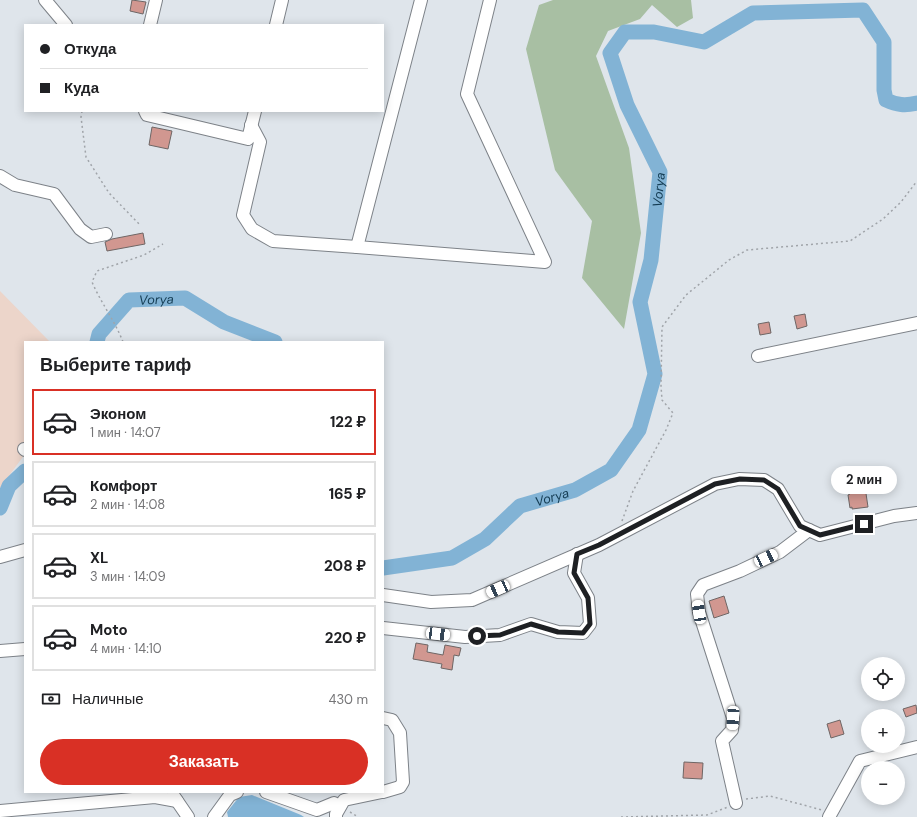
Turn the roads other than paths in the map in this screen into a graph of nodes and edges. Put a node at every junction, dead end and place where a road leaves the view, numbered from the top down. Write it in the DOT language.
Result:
graph roads {
  1 [pos="44,0"];
  2 [pos="156,0"];
  3 [pos="282,0"];
  4 [pos="421,0"];
  5 [pos="490,0"];
  6 [pos="65,24"];
  7 [pos="150,24"];
  8 [pos="276,24"];
  9 [pos="145,112"];
  10 [pos="255,112"];
  11 [pos="251,125"];
  12 [pos="0,176"];
  13 [pos="106,234"];
  14 [pos="357,247"];
  15 [pos="917,323"];
  16 [pos="758,356"];
  17 [pos="917,513"];
  18 [pos="809,530"];
  19 [pos="24,550"];
  20 [pos="577,554"];
  21 [pos="0,557"];
  22 [pos="384,595"];
  23 [pos="384,628"];
  24 [pos="24,649"];
  25 [pos="0,651"];
  26 [pos="384,718"];
  27 [pos="917,747"];
  28 [pos="384,792"];
  29 [pos="235,793"];
  30 [pos="269,793"];
  31 [pos="377,793"];
  32 [pos="174,796"];
  33 [pos="736,803"];
  34 [pos="0,811"];
  35 [pos="338,812"];
  36 [pos="188,817"];
  37 [pos="214,817"];
  38 [pos="829,817"];
  1 -- 6 [label="street"];
  2 -- 7 [label="street"];
  3 -- 8 [label="street"];
  4 -- 14 [label="street"];
  5 -- 14 [label="street"];
  9 -- 11 [label="street"];
  10 -- 11 [label="street"];
  11 -- 14 [label="street"];
  12 -- 13 [label="street"];
  15 -- 16 [label="street"];
  17 -- 18 [label="street"];
  18 -- 20 [label="street"];
  18 -- 33 [label="street"];
  19 -- 21 [label="street"];
  20 -- 22 [label="street"];
  20 -- 23 [label="street"];
  24 -- 25 [label="street"];
  26 -- 28 [label="street"];
  27 -- 38 [label="street"];
  29 -- 37 [label="street"];
  30 -- 35 [label="street"];
  31 -- 35 [label="street"];
  32 -- 34 [label="street"];
  32 -- 36 [label="street"];
}
